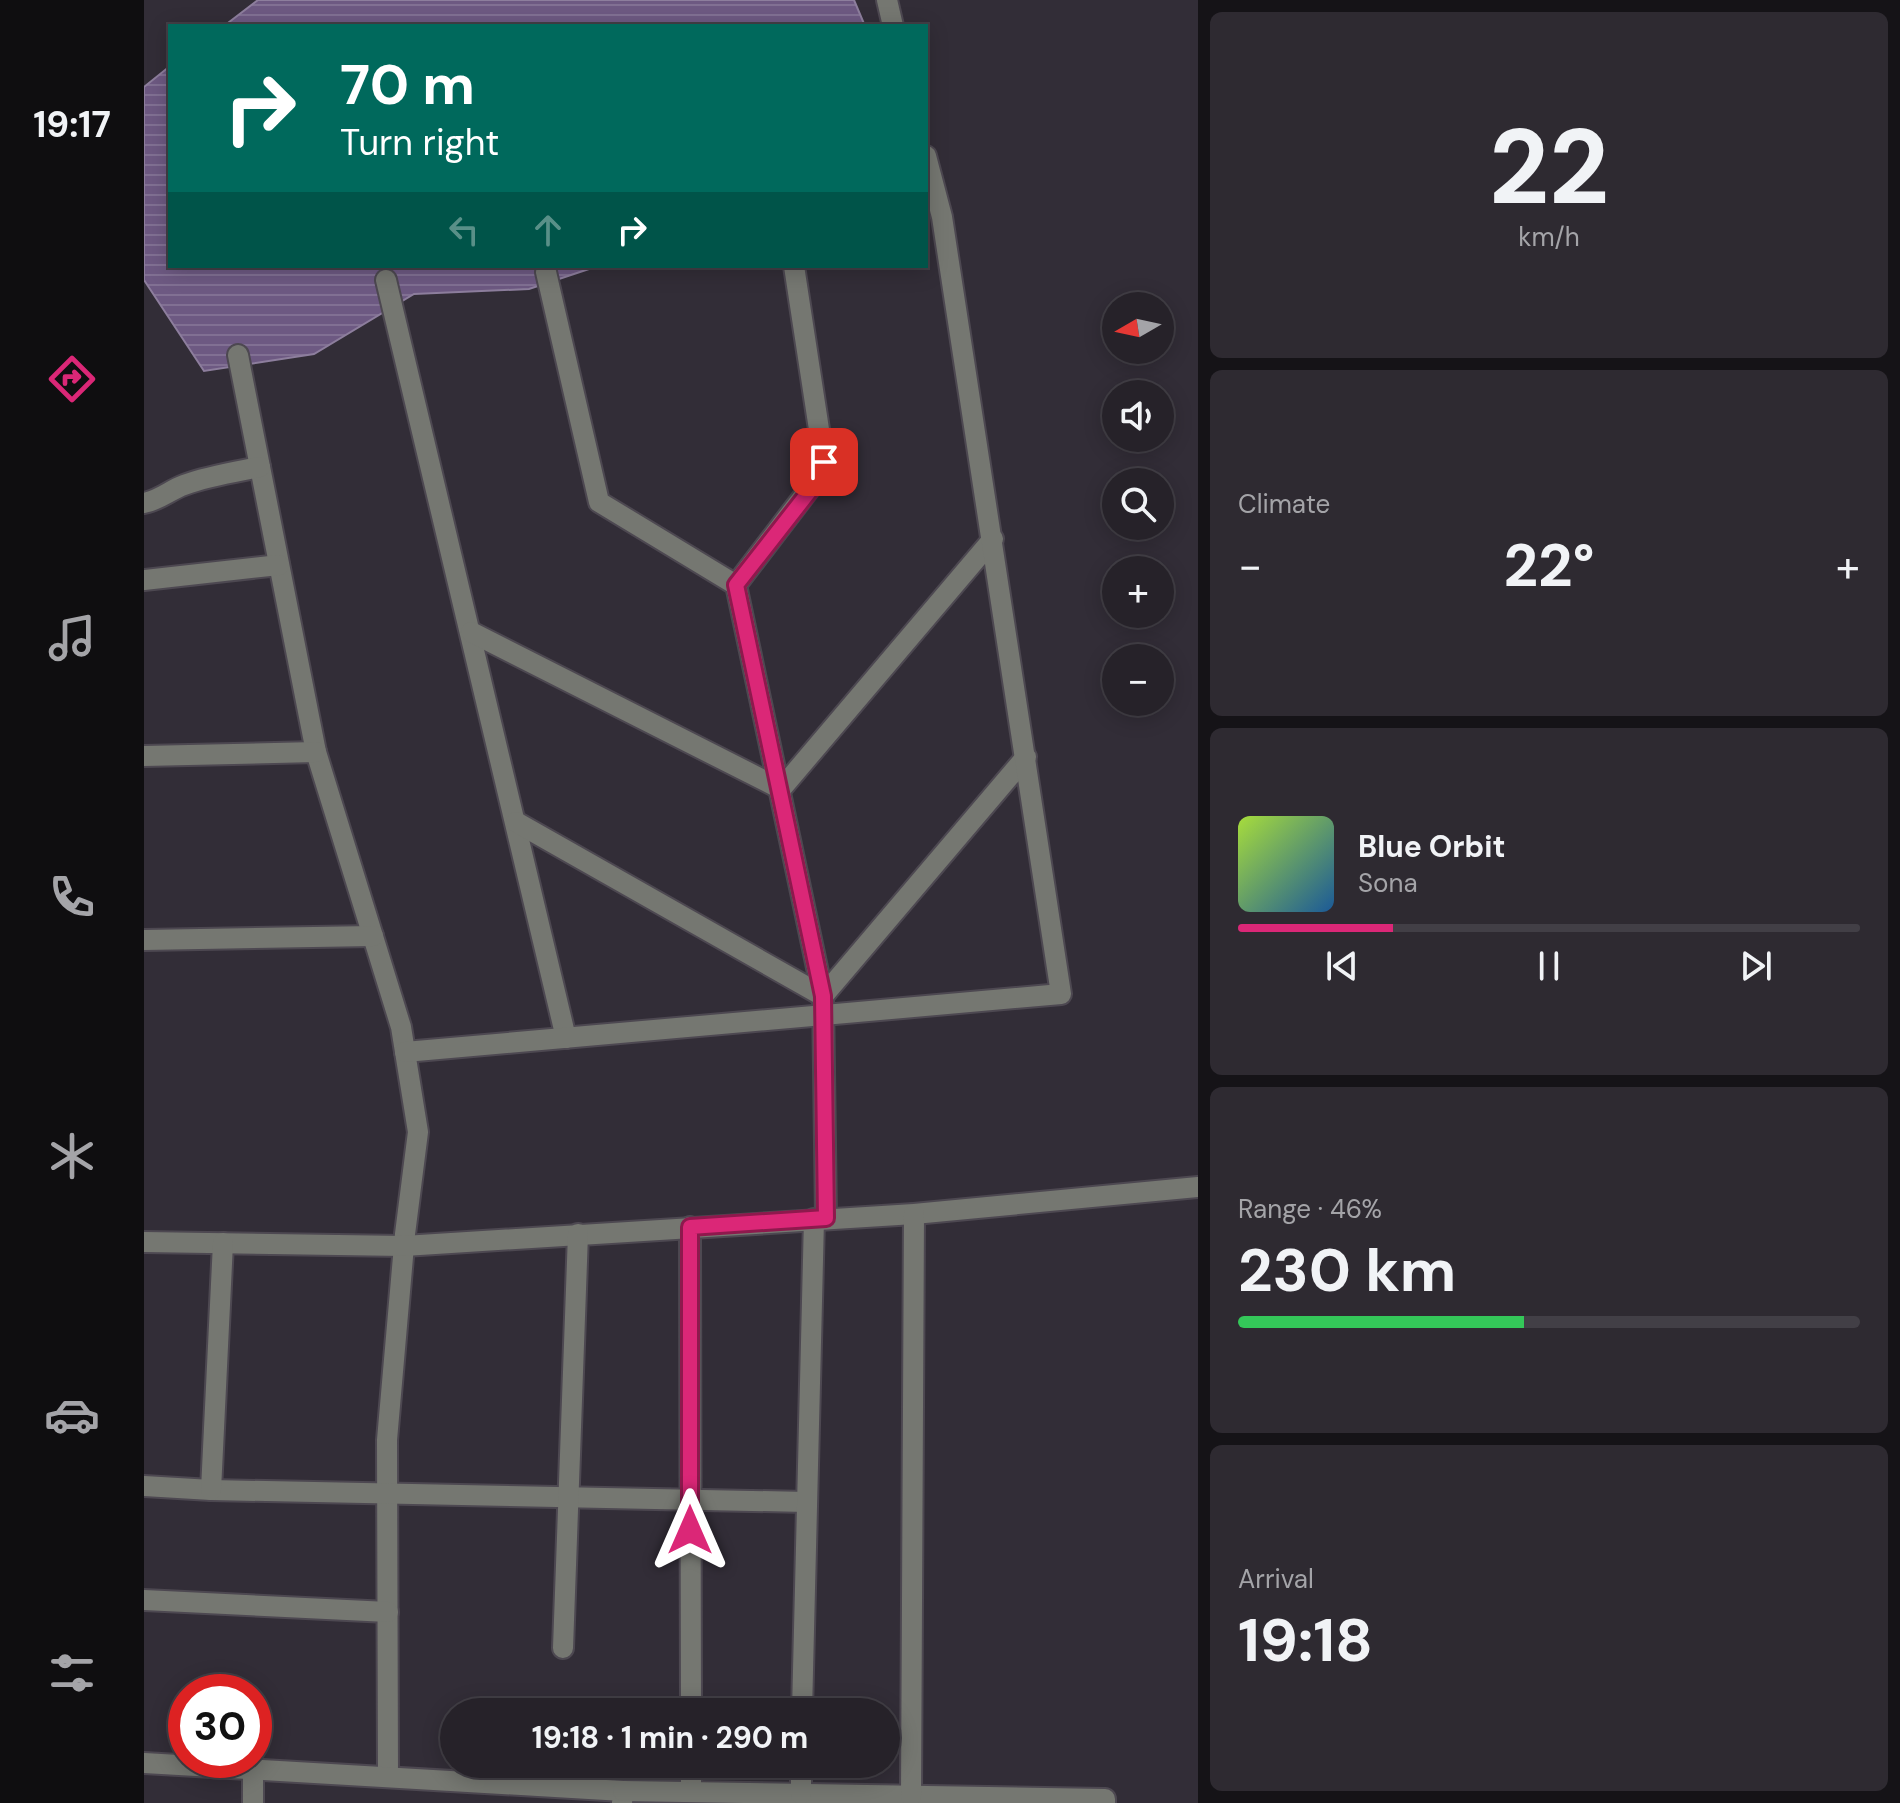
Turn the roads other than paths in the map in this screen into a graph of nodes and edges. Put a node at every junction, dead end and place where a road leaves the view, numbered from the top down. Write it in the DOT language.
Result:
graph roads {
  1 [pos="887,0"];
  2 [pos="893,24"];
  3 [pos="928,164"];
  4 [pos="794,268"];
  5 [pos="546,272"];
  6 [pos="386,280"];
  7 [pos="238,355"];
  8 [pos="260,467"];
  9 [pos="144,503"];
  10 [pos="993,539"];
  11 [pos="279,565"];
  12 [pos="144,580"];
  13 [pos="736,585"];
  14 [pos="471,632"];
  15 [pos="316,752"];
  16 [pos="144,756"];
  17 [pos="1026,757"];
  18 [pos="781,789"];
  19 [pos="516,822"];
  20 [pos="373,936"];
  21 [pos="144,940"];
  22 [pos="824,1005"];
  23 [pos="566,1038"];
  24 [pos="405,1052"];
  25 [pos="1198,1187"];
  26 [pos="914,1214"];
  27 [pos="820,1218"];
  28 [pos="690,1227"];
  29 [pos="578,1234"];
  30 [pos="144,1242"];
  31 [pos="223,1243"];
  32 [pos="404,1246"];
  33 [pos="144,1486"];
  34 [pos="211,1490"];
  35 [pos="387,1492"];
  36 [pos="567,1499"];
  37 [pos="690,1500"];
  38 [pos="807,1502"];
  39 [pos="144,1600"];
  40 [pos="388,1612"];
  41 [pos="563,1648"];
  42 [pos="691,1698"];
  43 [pos="802,1698"];
  44 [pos="144,1763"];
  45 [pos="168,1764"];
  46 [pos="272,1770"];
  47 [pos="388,1777"];
  48 [pos="253,1778"];
  49 [pos="691,1778"];
  50 [pos="801,1778"];
  51 [pos="691,1792"];
  52 [pos="801,1794"];
  53 [pos="911,1796"];
  54 [pos="622,1797"];
  55 [pos="253,1803"];
  56 [pos="1105,1803"];
  1 -- 2 [label="street"];
  3 -- 10 [label="street"];
  4 -- 13 [label="street"];
  5 -- 13 [label="street"];
  6 -- 14 [label="street"];
  7 -- 8 [label="street"];
  8 -- 9 [label="street"];
  8 -- 11 [label="street"];
  10 -- 17 [label="street"];
  10 -- 18 [label="street"];
  11 -- 12 [label="street"];
  11 -- 15 [label="street"];
  13 -- 18 [label="street"];
  14 -- 18 [label="street"];
  14 -- 19 [label="street"];
  15 -- 16 [label="street"];
  15 -- 20 [label="street"];
  17 -- 22 [label="street"];
  17 -- 22 [label="street"];
  18 -- 22 [label="street"];
  19 -- 22 [label="street"];
  19 -- 23 [label="street"];
  20 -- 21 [label="street"];
  20 -- 24 [label="street"];
  22 -- 23 [label="street"];
  22 -- 27 [label="street"];
  23 -- 24 [label="street"];
  24 -- 32 [label="street"];
  25 -- 26 [label="street"];
  26 -- 27 [label="street"];
  26 -- 53 [label="street"];
  27 -- 28 [label="street"];
  27 -- 38 [label="street"];
  28 -- 29 [label="street"];
  28 -- 37 [label="street"];
  29 -- 32 [label="street"];
  29 -- 36 [label="street"];
  30 -- 31 [label="street"];
  31 -- 32 [label="street"];
  31 -- 34 [label="street"];
  32 -- 35 [label="street"];
  33 -- 34 [label="street"];
  34 -- 35 [label="street"];
  35 -- 36 [label="street"];
  35 -- 40 [label="street"];
  36 -- 37 [label="street"];
  36 -- 41 [label="street"];
  37 -- 38 [label="street"];
  37 -- 42 [label="street"];
  38 -- 43 [label="street"];
  39 -- 40 [label="street"];
  40 -- 47 [label="street"];
  44 -- 45 [label="street"];
  46 -- 47 [label="street"];
  47 -- 54 [label="street"];
  48 -- 55 [label="street"];
  49 -- 51 [label="street"];
  50 -- 52 [label="street"];
  51 -- 52 [label="street"];
  51 -- 54 [label="street"];
  52 -- 53 [label="street"];
  53 -- 56 [label="street"];
}
